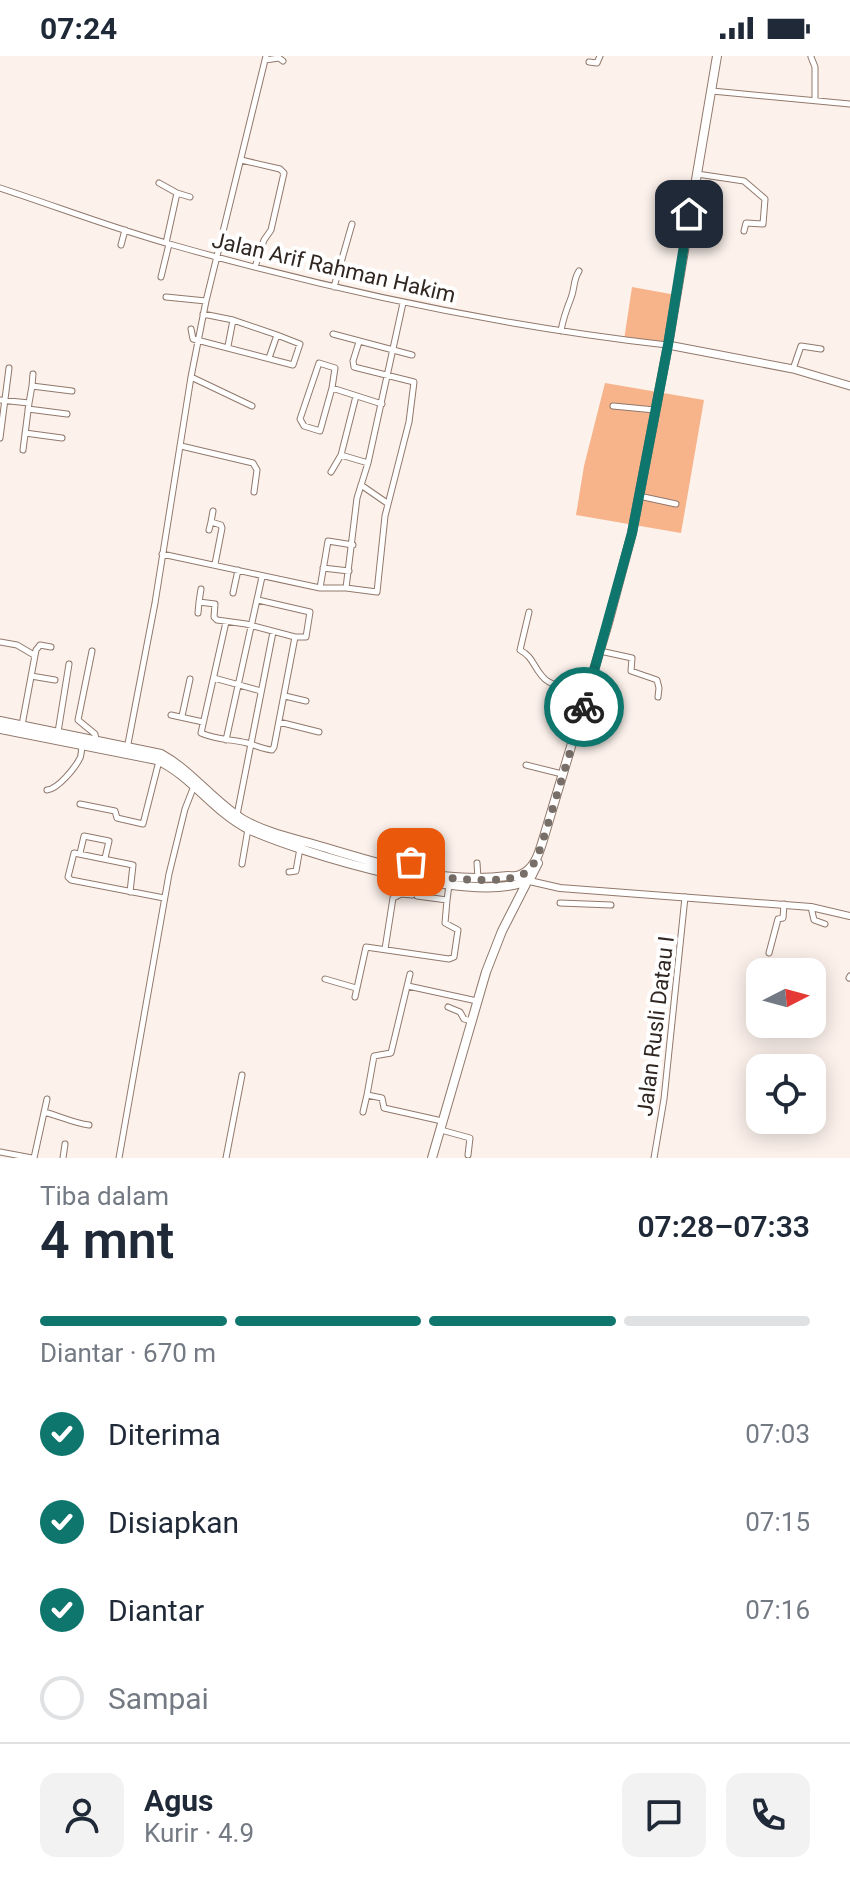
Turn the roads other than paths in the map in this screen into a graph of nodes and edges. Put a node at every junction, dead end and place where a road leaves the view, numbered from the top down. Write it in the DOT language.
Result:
graph roads {
  1 [pos="600,56"];
  2 [pos="717,56"];
  3 [pos="811,57"];
  4 [pos="265,58"];
  5 [pos="283,61"];
  6 [pos="589,62"];
  7 [pos="711,91"];
  8 [pos="815,100"];
  9 [pos="850,104"];
  10 [pos="241,160"];
  11 [pos="696,174"];
  12 [pos="159,183"];
  13 [pos="0,188"];
  14 [pos="177,193"];
  15 [pos="190,197"];
  16 [pos="352,224"];
  17 [pos="125,230"];
  18 [pos="744,231"];
  19 [pos="167,243"];
  20 [pos="121,245"];
  21 [pos="216,257"];
  22 [pos="255,267"];
  23 [pos="579,271"];
  24 [pos="161,277"];
  25 [pos="334,287"];
  26 [pos="166,297"];
  27 [pos="206,301"];
  28 [pos="404,303"];
  29 [pos="203,314"];
  30 [pos="233,320"];
  31 [pos="191,329"];
  32 [pos="561,331"];
  33 [pos="333,334"];
  34 [pos="277,335"];
  35 [pos="199,338"];
  36 [pos="359,342"];
  37 [pos="668,345"];
  38 [pos="228,346"];
  39 [pos="821,349"];
  40 [pos="393,350"];
  41 [pos="412,355"];
  42 [pos="269,358"];
  43 [pos="9,368"];
  44 [pos="793,369"];
  45 [pos="33,374"];
  46 [pos="388,374"];
  47 [pos="0,377"];
  48 [pos="191,377"];
  49 [pos="8,378"];
  50 [pos="32,386"];
  51 [pos="850,386"];
  52 [pos="332,388"];
  53 [pos="72,391"];
  54 [pos="356,396"];
  55 [pos="2,400"];
  56 [pos="382,404"];
  57 [pos="29,406"];
  58 [pos="252,406"];
  59 [pos="613,406"];
  60 [pos="655,410"];
  61 [pos="67,414"];
  62 [pos="25,433"];
  63 [pos="0,438"];
  64 [pos="62,438"];
  65 [pos="181,446"];
  66 [pos="23,450"];
  67 [pos="341,455"];
  68 [pos="368,463"];
  69 [pos="331,472"];
  70 [pos="361,485"];
  71 [pos="254,492"];
  72 [pos="639,496"];
  73 [pos="387,503"];
  74 [pos="676,504"];
  75 [pos="213,511"];
  76 [pos="211,522"];
  77 [pos="209,530"];
  78 [pos="353,545"];
  79 [pos="162,554"];
  80 [pos="215,564"];
  81 [pos="323,568"];
  82 [pos="238,570"];
  83 [pos="349,571"];
  84 [pos="262,577"];
  85 [pos="320,588"];
  86 [pos="346,588"];
  87 [pos="201,589"];
  88 [pos="233,593"];
  89 [pos="258,600"];
  90 [pos="199,602"];
  91 [pos="529,612"];
  92 [pos="198,613"];
  93 [pos="226,622"];
  94 [pos="251,626"];
  95 [pos="273,632"];
  96 [pos="295,637"];
  97 [pos="0,642"];
  98 [pos="51,647"];
  99 [pos="92,651"];
  100 [pos="600,651"];
  101 [pos="34,655"];
  102 [pos="69,664"];
  103 [pos="31,676"];
  104 [pos="214,678"];
  105 [pos="190,679"];
  106 [pos="55,680"];
  107 [pos="237,684"];
  108 [pos="261,691"];
  109 [pos="588,692"];
  110 [pos="285,696"];
  111 [pos="658,697"];
  112 [pos="306,701"];
  113 [pos="171,715"];
  114 [pos="182,716"];
  115 [pos="0,721"];
  116 [pos="203,722"];
  117 [pos="279,722"];
  118 [pos="21,726"];
  119 [pos="0,729"];
  120 [pos="58,732"];
  121 [pos="319,732"];
  122 [pos="96,740"];
  123 [pos="226,740"];
  124 [pos="82,745"];
  125 [pos="252,747"];
  126 [pos="127,750"];
  127 [pos="159,760"];
  128 [pos="526,765"];
  129 [pos="563,774"];
  130 [pos="195,785"];
  131 [pos="47,790"];
  132 [pos="80,804"];
  133 [pos="237,815"];
  134 [pos="248,829"];
  135 [pos="74,834"];
  136 [pos="84,836"];
  137 [pos="109,841"];
  138 [pos="117,842"];
  139 [pos="300,847"];
  140 [pos="80,853"];
  141 [pos="105,858"];
  142 [pos="414,859"];
  143 [pos="477,863"];
  144 [pos="242,864"];
  145 [pos="406,871"];
  146 [pos="289,872"];
  147 [pos="478,879"];
  148 [pos="525,879"];
  149 [pos="449,885"];
  150 [pos="598,891"];
  151 [pos="130,892"];
  152 [pos="685,897"];
  153 [pos="164,898"];
  154 [pos="447,900"];
  155 [pos="560,903"];
  156 [pos="594,903"];
  157 [pos="784,904"];
  158 [pos="611,905"];
  159 [pos="811,907"];
  160 [pos="850,916"];
  161 [pos="825,924"];
  162 [pos="385,949"];
  163 [pos="769,953"];
  164 [pos="410,974"];
  165 [pos="325,979"];
  166 [pos="408,986"];
  167 [pos="356,988"];
  168 [pos="355,997"];
  169 [pos="478,1001"];
  170 [pos="448,1007"];
  171 [pos="472,1021"];
  172 [pos="242,1075"];
  173 [pos="367,1095"];
  174 [pos="47,1099"];
  175 [pos="44,1112"];
  176 [pos="363,1112"];
  177 [pos="89,1125"];
  178 [pos="442,1126"];
  179 [pos="65,1144"];
  180 [pos="0,1152"];
  181 [pos="468,1155"];
  182 [pos="33,1158"];
  183 [pos="63,1158"];
  184 [pos="119,1158"];
  185 [pos="226,1158"];
  186 [pos="432,1158"];
  187 [pos="654,1158"];
  1 -- 6 [label="street"];
  2 -- 7 [label="main road"];
  3 -- 8 [label="street"];
  4 -- 5 [label="street"];
  4 -- 10 [label="street"];
  7 -- 8 [label="street"];
  7 -- 11 [label="main road"];
  8 -- 9 [label="street"];
  10 -- 21 [label="street"];
  10 -- 22 [label="street"];
  11 -- 18 [label="street"];
  11 -- 37 [label="main road"];
  12 -- 14 [label="street"];
  13 -- 17 [label="street, Jalan Arif Rahman Hakim"];
  14 -- 15 [label="street"];
  14 -- 19 [label="street"];
  16 -- 25 [label="street"];
  17 -- 19 [label="street, Jalan Arif Rahman Hakim"];
  17 -- 20 [label="street"];
  19 -- 21 [label="street, Jalan Arif Rahman Hakim"];
  19 -- 24 [label="street"];
  21 -- 22 [label="street, Jalan Arif Rahman Hakim"];
  21 -- 27 [label="street"];
  22 -- 25 [label="street, Jalan Arif Rahman Hakim"];
  23 -- 32 [label="street"];
  25 -- 28 [label="street, Jalan Arif Rahman Hakim"];
  26 -- 27 [label="street"];
  27 -- 29 [label="street"];
  28 -- 32 [label="street, Jalan Arif Rahman Hakim"];
  28 -- 40 [label="street"];
  29 -- 30 [label="street"];
  29 -- 35 [label="street"];
  30 -- 34 [label="street"];
  30 -- 38 [label="street"];
  31 -- 35 [label="street"];
  32 -- 37 [label="street, Jalan Arif Rahman Hakim"];
  33 -- 36 [label="street"];
  34 -- 42 [label="street"];
  34 -- 42 [label="street"];
  35 -- 38 [label="street"];
  35 -- 48 [label="street"];
  36 -- 40 [label="street"];
  36 -- 46 [label="street"];
  37 -- 44 [label="main road"];
  37 -- 60 [label="main road"];
  38 -- 42 [label="street"];
  39 -- 44 [label="street"];
  40 -- 41 [label="street"];
  40 -- 46 [label="street"];
  43 -- 49 [label="street"];
  44 -- 51 [label="main road"];
  45 -- 50 [label="street"];
  46 -- 56 [label="street"];
  46 -- 73 [label="street"];
  47 -- 49 [label="street"];
  48 -- 58 [label="street"];
  48 -- 65 [label="street"];
  49 -- 55 [label="street"];
  50 -- 53 [label="street"];
  50 -- 57 [label="street"];
  52 -- 52 [label="street"];
  52 -- 54 [label="street"];
  54 -- 56 [label="street"];
  54 -- 67 [label="street"];
  55 -- 57 [label="street"];
  55 -- 63 [label="street"];
  56 -- 68 [label="street"];
  57 -- 61 [label="street"];
  57 -- 62 [label="street"];
  59 -- 60 [label="street"];
  60 -- 72 [label="main road"];
  62 -- 64 [label="street"];
  62 -- 66 [label="street"];
  65 -- 71 [label="street"];
  65 -- 79 [label="street"];
  67 -- 68 [label="street"];
  67 -- 69 [label="street"];
  68 -- 70 [label="street"];
  70 -- 73 [label="street"];
  70 -- 78 [label="street"];
  72 -- 74 [label="street"];
  72 -- 100 [label="main road"];
  73 -- 86 [label="street"];
  75 -- 76 [label="street"];
  76 -- 77 [label="street"];
  76 -- 80 [label="street"];
  78 -- 81 [label="street"];
  78 -- 83 [label="street"];
  79 -- 80 [label="street"];
  79 -- 126 [label="street"];
  80 -- 82 [label="street"];
  81 -- 83 [label="street"];
  81 -- 85 [label="street"];
  82 -- 84 [label="street"];
  82 -- 88 [label="street"];
  83 -- 86 [label="street"];
  84 -- 85 [label="street"];
  84 -- 89 [label="street"];
  85 -- 86 [label="street"];
  87 -- 90 [label="street"];
  89 -- 94 [label="street"];
  89 -- 96 [label="street"];
  90 -- 92 [label="street"];
  90 -- 93 [label="street"];
  91 -- 109 [label="street"];
  93 -- 94 [label="street"];
  93 -- 104 [label="street"];
  94 -- 95 [label="street"];
  94 -- 107 [label="street"];
  95 -- 96 [label="street"];
  95 -- 108 [label="street"];
  96 -- 110 [label="street"];
  97 -- 101 [label="street"];
  98 -- 101 [label="street"];
  99 -- 122 [label="street"];
  100 -- 109 [label="main road"];
  100 -- 111 [label="street"];
  101 -- 103 [label="street"];
  102 -- 120 [label="street"];
  103 -- 106 [label="street"];
  103 -- 118 [label="street"];
  104 -- 107 [label="street"];
  104 -- 116 [label="street"];
  105 -- 114 [label="street"];
  107 -- 108 [label="street"];
  107 -- 123 [label="street"];
  108 -- 125 [label="street"];
  109 -- 129 [label="main road"];
  110 -- 112 [label="street"];
  110 -- 117 [label="street"];
  113 -- 114 [label="street"];
  114 -- 116 [label="street"];
  115 -- 118 [label="main road"];
  116 -- 123 [label="street"];
  117 -- 121 [label="street"];
  117 -- 125 [label="street"];
  118 -- 120 [label="main road"];
  119 -- 124 [label="main road"];
  120 -- 122 [label="main road"];
  122 -- 126 [label="main road"];
  123 -- 125 [label="street"];
  124 -- 126 [label="main road"];
  124 -- 131 [label="street"];
  125 -- 133 [label="street"];
  126 -- 127 [label="main road"];
  126 -- 133 [label="main road"];
  127 -- 130 [label="main road"];
  127 -- 132 [label="street"];
  128 -- 129 [label="street"];
  129 -- 148 [label="main road"];
  130 -- 134 [label="main road"];
  130 -- 153 [label="street"];
  133 -- 145 [label="main road"];
  134 -- 139 [label="main road"];
  134 -- 144 [label="street"];
  135 -- 136 [label="street"];
  136 -- 137 [label="street"];
  136 -- 140 [label="street"];
  137 -- 138 [label="street"];
  137 -- 141 [label="street"];
  139 -- 146 [label="street"];
  139 -- 149 [label="main road"];
  140 -- 141 [label="street"];
  140 -- 151 [label="street"];
  141 -- 151 [label="street"];
  142 -- 145 [label="street"];
  143 -- 147 [label="street"];
  145 -- 147 [label="main road"];
  147 -- 148 [label="main road"];
  148 -- 149 [label="main road"];
  148 -- 150 [label="street"];
  148 -- 169 [label="main road"];
  149 -- 154 [label="street"];
  150 -- 152 [label="street"];
  150 -- 156 [label="street"];
  151 -- 153 [label="street"];
  152 -- 157 [label="street"];
  152 -- 187 [label="street, Jalan Rusli Datau I"];
  153 -- 184 [label="street"];
  154 -- 162 [label="street"];
  154 -- 162 [label="street"];
  155 -- 156 [label="street"];
  156 -- 158 [label="street"];
  157 -- 159 [label="street"];
  157 -- 163 [label="street"];
  159 -- 160 [label="street"];
  159 -- 161 [label="street"];
  162 -- 167 [label="street"];
  164 -- 166 [label="street"];
  165 -- 167 [label="street"];
  166 -- 169 [label="street"];
  166 -- 173 [label="street"];
  167 -- 168 [label="street"];
  169 -- 171 [label="main road"];
  170 -- 171 [label="street"];
  171 -- 178 [label="main road"];
  172 -- 185 [label="street"];
  173 -- 176 [label="street"];
  173 -- 178 [label="street"];
  174 -- 175 [label="street"];
  175 -- 177 [label="street"];
  175 -- 182 [label="street"];
  178 -- 181 [label="street"];
  178 -- 186 [label="main road"];
  179 -- 183 [label="street"];
  180 -- 182 [label="street"];
}
